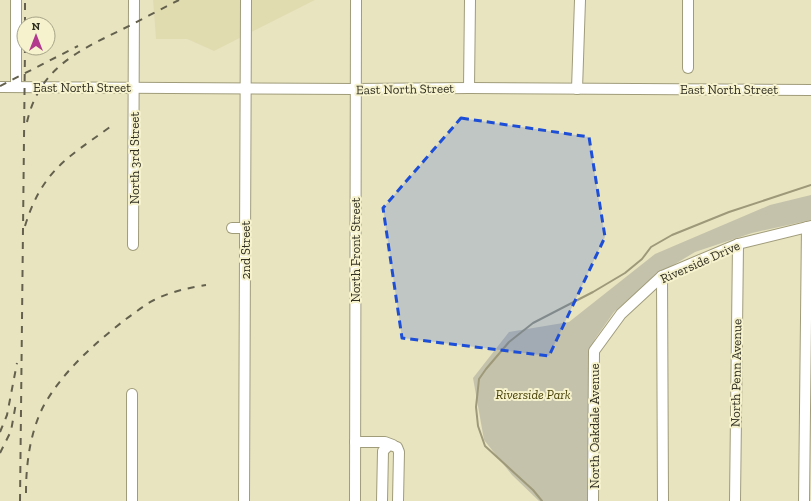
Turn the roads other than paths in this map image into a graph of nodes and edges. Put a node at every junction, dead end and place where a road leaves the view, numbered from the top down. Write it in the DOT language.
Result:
graph roads {
  1 [pos="16,0"];
  2 [pos="134,0"];
  3 [pos="246,0"];
  4 [pos="356,0"];
  5 [pos="470,0"];
  6 [pos="580,0"];
  7 [pos="688,0"];
  8 [pos="688,68"];
  9 [pos="0,87"];
  10 [pos="16,87"];
  11 [pos="134,87"];
  12 [pos="246,88"];
  13 [pos="469,88"];
  14 [pos="577,88"];
  15 [pos="355,90"];
  16 [pos="811,90"];
  17 [pos="809,226"];
  18 [pos="232,228"];
  19 [pos="245,228"];
  20 [pos="738,244"];
  21 [pos="133,245"];
  22 [pos="662,276"];
  23 [pos="594,351"];
  24 [pos="132,394"];
  25 [pos="355,442"];
  26 [pos="396,449"];
  27 [pos="132,501"];
  28 [pos="244,501"];
  29 [pos="355,501"];
  30 [pos="382,501"];
  31 [pos="398,501"];
  32 [pos="593,501"];
  33 [pos="663,501"];
  34 [pos="735,501"];
  35 [pos="804,501"];
  1 -- 10 [label="street"];
  2 -- 11 [label="street, North 3rd Street"];
  3 -- 12 [label="street, 2nd Street"];
  4 -- 15 [label="street, North Front Street"];
  5 -- 13 [label="street"];
  6 -- 14 [label="street"];
  7 -- 8 [label="street"];
  9 -- 10 [label="street, East North Street"];
  10 -- 11 [label="street, East North Street"];
  11 -- 12 [label="street, East North Street"];
  11 -- 21 [label="street, North 3rd Street"];
  12 -- 15 [label="street, East North Street"];
  12 -- 19 [label="street, 2nd Street"];
  13 -- 14 [label="street, East North Street"];
  13 -- 15 [label="street, East North Street"];
  14 -- 16 [label="street, East North Street"];
  15 -- 25 [label="street, North Front Street"];
  17 -- 20 [label="street, Riverside Drive"];
  17 -- 35 [label="street"];
  18 -- 19 [label="street"];
  19 -- 28 [label="street, 2nd Street"];
  20 -- 22 [label="street, Riverside Drive"];
  20 -- 34 [label="street, North Penn Avenue"];
  22 -- 23 [label="street, Riverside Drive"];
  22 -- 33 [label="street"];
  23 -- 32 [label="street, North Oakdale Avenue"];
  24 -- 27 [label="street"];
  25 -- 26 [label="street"];
  25 -- 29 [label="street, North Front Street"];
  26 -- 30 [label="street"];
  26 -- 31 [label="street"];
}
